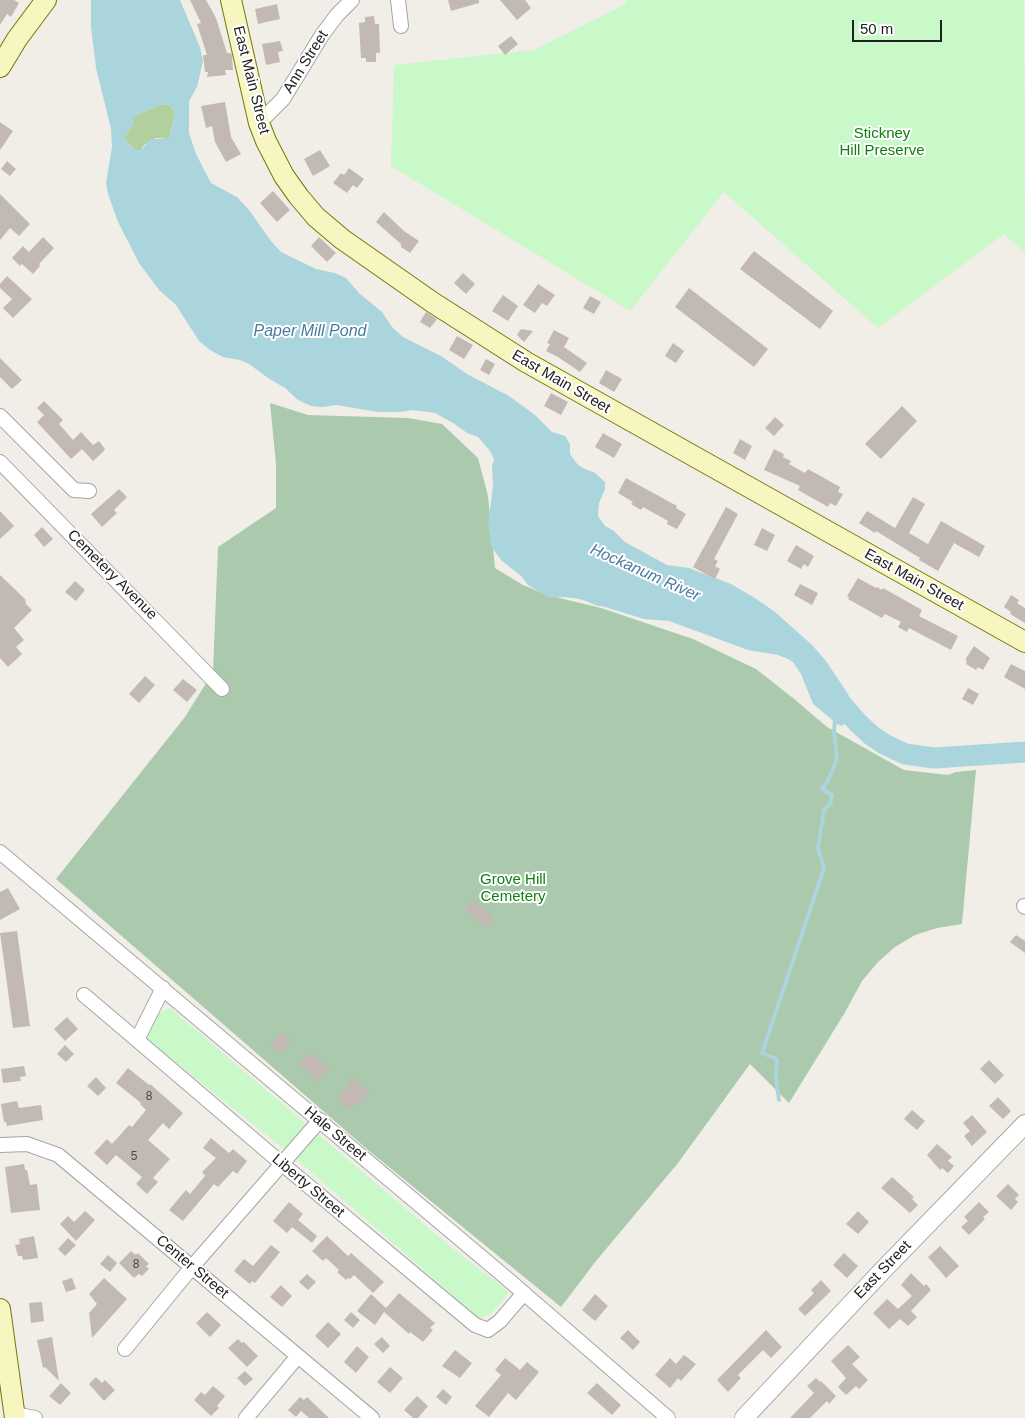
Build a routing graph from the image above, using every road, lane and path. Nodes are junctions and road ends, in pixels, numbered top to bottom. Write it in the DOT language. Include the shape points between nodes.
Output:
graph roads {
  1 [pos="46,0"];
  2 [pos="231,0"];
  3 [pos="352,0"];
  4 [pos="398,0"];
  5 [pos="401,26"];
  6 [pos="0,67"];
  7 [pos="259,123"];
  8 [pos="0,416"];
  9 [pos="0,462"];
  10 [pos="89,491"];
  11 [pos="1025,642"];
  12 [pos="222,688"];
  13 [pos="0,852"];
  14 [pos="163,988"];
  15 [pos="84,995"];
  16 [pos="137,1040"];
  17 [pos="320,1120"];
  18 [pos="1025,1124"];
  19 [pos="0,1145"];
  20 [pos="281,1164"];
  21 [pos="192,1268"];
  22 [pos="524,1292"];
  23 [pos="0,1309"];
  24 [pos="125,1349"];
  25 [pos="298,1356"];
  26 [pos="15,1416"];
  27 [pos="34,1418"];
  28 [pos="246,1418"];
  29 [pos="372,1418"];
  30 [pos="668,1418"];
  31 [pos="744,1418"];
  1 -- 6 [label="main road"];
  2 -- 7 [label="main road, East Main Street"];
  3 -- 7 [label="street, Ann Street" via="322,35 283,99"];
  4 -- 5 [label="street"];
  7 -- 11 [label="main road, East Main Street" via="284,176 316,217 432,302 558,381"];
  8 -- 10 [label="street" via="74,490"];
  9 -- 12 [label="street, Cemetery Avenue"];
  13 -- 14 [label="street, Hale Street"];
  14 -- 16 [label="street"];
  14 -- 17 [label="street, Hale Street"];
  15 -- 16 [label="street, Liberty Street"];
  16 -- 20 [label="street, Liberty Street"];
  17 -- 20 [label="street"];
  17 -- 22 [label="street, Hale Street"];
  18 -- 31 [label="street, East Street"];
  19 -- 21 [label="street, Center Street" via="27,1144 58,1155"];
  20 -- 21 [label="street"];
  20 -- 22 [label="street, Liberty Street" via="474,1325 488,1330 500,1321"];
  21 -- 24 [label="street"];
  21 -- 25 [label="street, Center Street"];
  22 -- 30 [label="street, Hale Street"];
  23 -- 26 [label="main road"];
  25 -- 28 [label="street"];
  25 -- 29 [label="street, Center Street"];
  26 -- 27 [label="street"];
}
